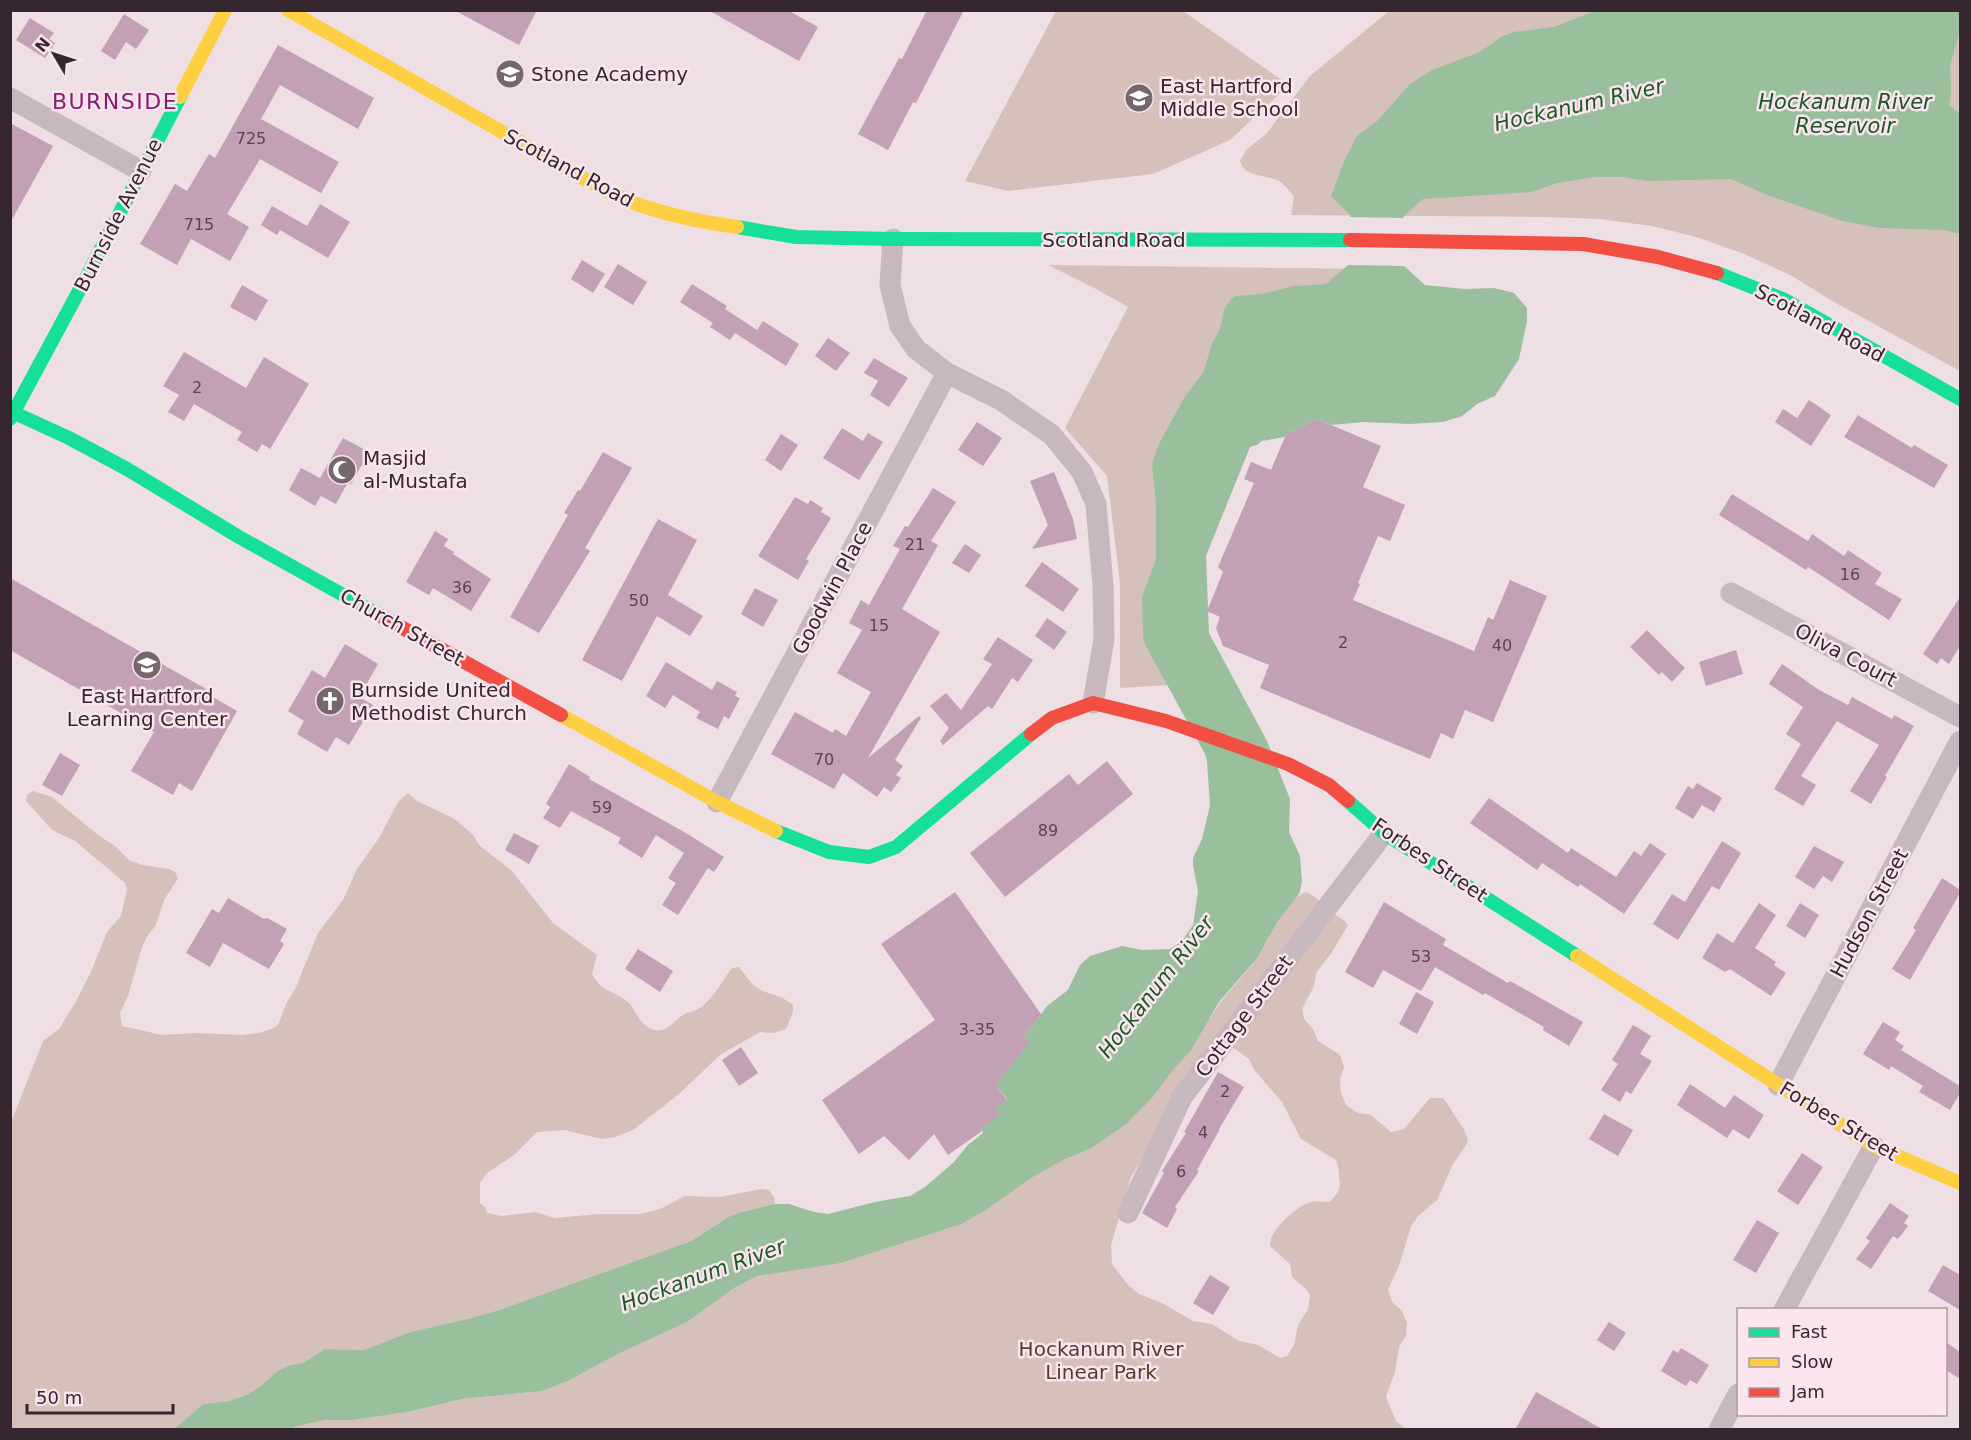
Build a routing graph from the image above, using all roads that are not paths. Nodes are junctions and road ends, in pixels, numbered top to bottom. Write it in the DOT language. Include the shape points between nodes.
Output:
graph roads {
  1 [pos="225,10"];
  2 [pos="288,10"];
  3 [pos="10,98"];
  4 [pos="141,171"];
  5 [pos="893,240"];
  6 [pos="947,374"];
  7 [pos="1960,399"];
  8 [pos="12,414"];
  9 [pos="1731,593"];
  10 [pos="1093,703"];
  11 [pos="1960,717"];
  12 [pos="1960,741"];
  13 [pos="717,802"];
  14 [pos="1384,832"];
  15 [pos="1778,1085"];
  16 [pos="1874,1146"];
  17 [pos="1960,1183"];
  18 [pos="1128,1213"];
  19 [pos="1786,1308"];
  20 [pos="1737,1396"];
  21 [pos="1719,1430"];
  1 -- 4 [label="street, Burnside Avenue"];
  2 -- 5 [label="street, Scotland Road" via="580,177 637,204 710,223 796,237"];
  3 -- 4 [label="street"];
  4 -- 8 [label="street, Burnside Avenue"];
  5 -- 6 [label="street" via="890,285 900,326 915,349"];
  5 -- 7 [label="street, Scotland Road" via="1583,244 1658,257 1720,274 1785,300"];
  6 -- 10 [label="street" via="1000,400 1052,435 1082,472 1096,504 1103,586 1104,639"];
  6 -- 13 [label="street, Goodwin Place"];
  8 -- 13 [label="street, Church Street" via="54,430 187,503 239,537"];
  9 -- 11 [label="street, Oliva Court"];
  10 -- 13 [label="street, Church Street" via="1052,718 896,847 869,857 829,852"];
  10 -- 14 [label="street, Forbes Street" via="1166,721 1288,764 1329,785"];
  12 -- 15 [label="street, Hudson Street"];
  14 -- 15 [label="street, Forbes Street"];
  14 -- 18 [label="street, Cottage Street" via="1182,1097"];
  15 -- 16 [label="street, Forbes Street"];
  16 -- 17 [label="street, Forbes Street"];
  16 -- 19 [label="street"];
  20 -- 21 [label="street"];
}
